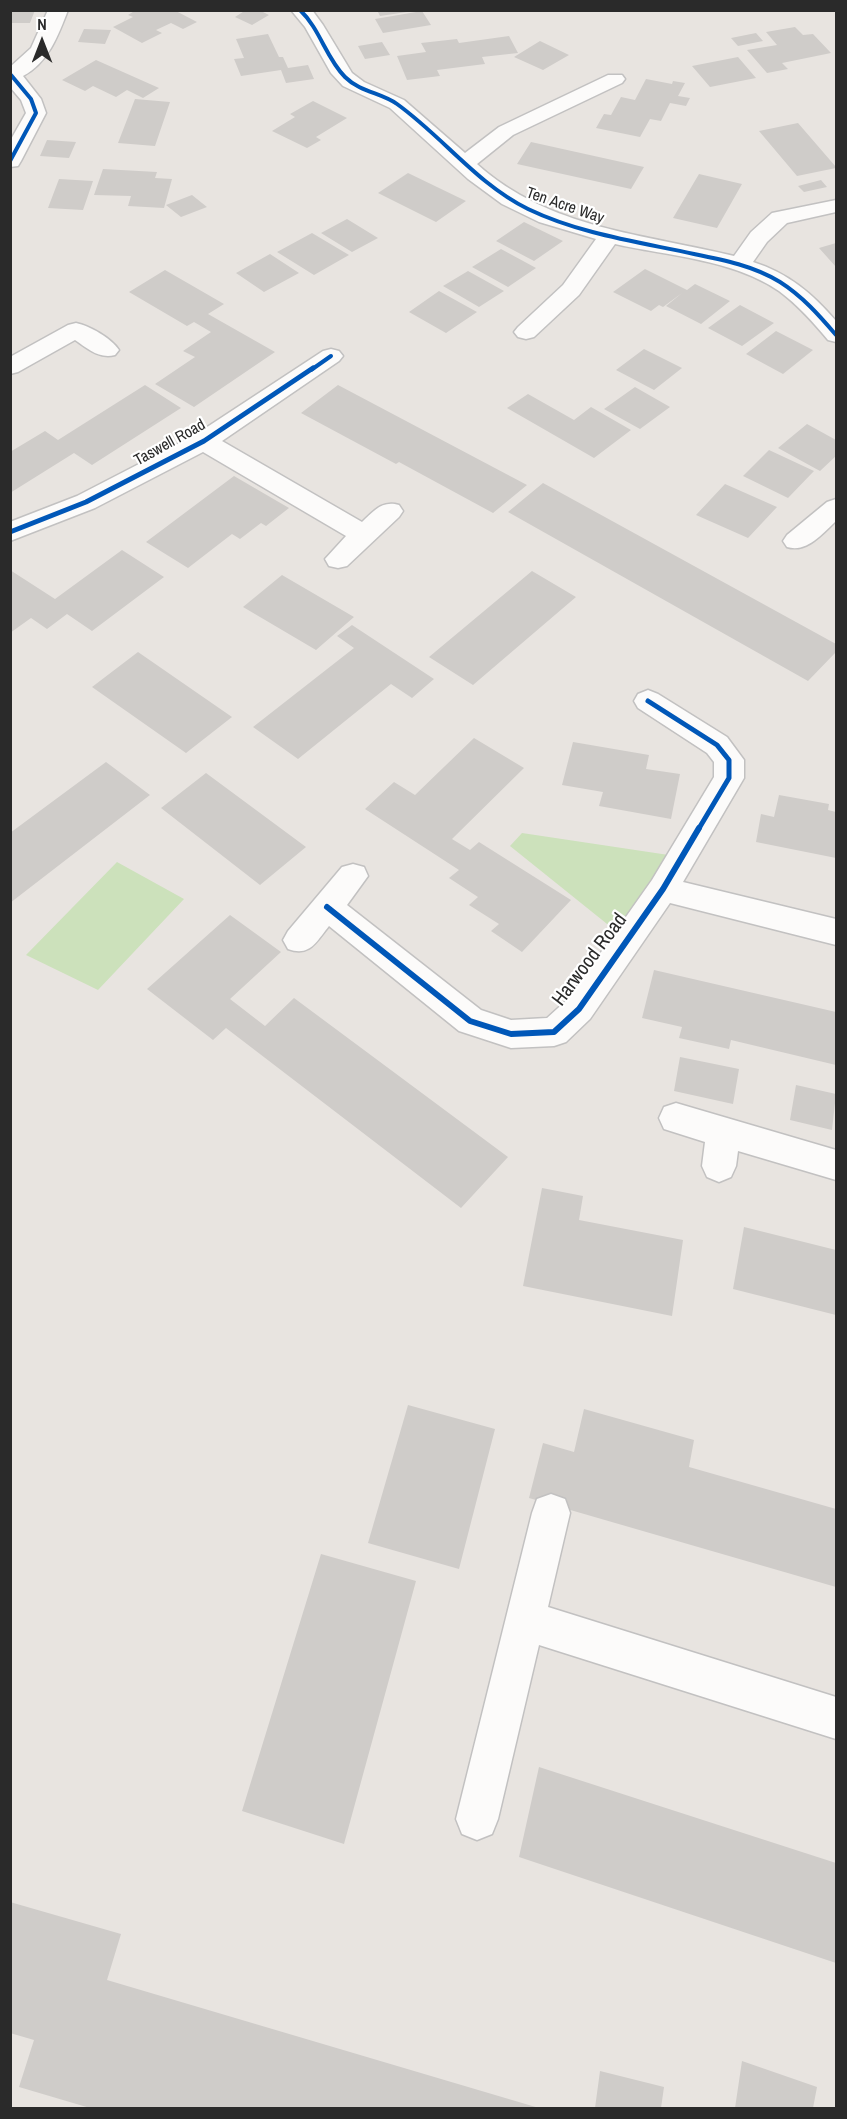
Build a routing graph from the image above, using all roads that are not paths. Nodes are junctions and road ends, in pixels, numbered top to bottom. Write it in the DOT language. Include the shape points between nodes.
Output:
graph roads {
  1 [pos="58,10"];
  2 [pos="300,10"];
  3 [pos="11,75"];
  4 [pos="615,79"];
  5 [pos="10,161"];
  6 [pos="465,163"];
  7 [pos="837,206"];
  8 [pos="610,235"];
  9 [pos="740,264"];
  10 [pos="526,332"];
  11 [pos="837,335"];
  12 [pos="107,350"];
  13 [pos="331,356"];
  14 [pos="10,367"];
  15 [pos="204,441"];
  16 [pos="837,508"];
  17 [pos="390,512"];
  18 [pos="10,532"];
  19 [pos="364,535"];
  20 [pos="796,541"];
  21 [pos="338,559"];
  22 [pos="648,701"];
  23 [pos="353,876"];
  24 [pos="663,889"];
  25 [pos="327,907"];
  26 [pos="837,932"];
  27 [pos="299,940"];
  28 [pos="676,1118"];
  29 [pos="723,1132"];
  30 [pos="837,1165"];
  31 [pos="719,1166"];
  32 [pos="551,1513"];
  33 [pos="525,1620"];
  34 [pos="837,1718"];
  35 [pos="477,1819"];
  1 -- 3 [label="street" via="38,57"];
  2 -- 6 [label="street, Ten Acre Way" via="320,33 337,68 347,79 397,103"];
  3 -- 5 [label="street" via="32,99 36,113"];
  4 -- 6 [label="street" via="507,131"];
  6 -- 8 [label="street, Ten Acre Way" via="527,209"];
  7 -- 9 [label="street" via="780,218 759,237"];
  8 -- 9 [label="street, Ten Acre Way"];
  8 -- 10 [label="street" via="570,290"];
  9 -- 11 [label="street, Ten Acre Way" via="795,292"];
  12 -- 14 [label="street" via="75,330"];
  13 -- 15 [label="street, Taswell Road"];
  15 -- 18 [label="street, Taswell Road" via="86,502"];
  15 -- 19 [label="street"];
  16 -- 20 [label="street"];
  17 -- 19 [label="street"];
  19 -- 21 [label="street"];
  22 -- 24 [label="street, Harwood Road" via="717,745 729,760 729,778"];
  23 -- 25 [label="street"];
  24 -- 25 [label="street, Harwood Road" via="579,1010 554,1032 511,1034 470,1021"];
  24 -- 26 [label="street"];
  25 -- 27 [label="street"];
  28 -- 29 [label="street"];
  29 -- 30 [label="street"];
  29 -- 31 [label="street"];
  32 -- 33 [label="street"];
  33 -- 34 [label="street"];
  33 -- 35 [label="street"];
}
